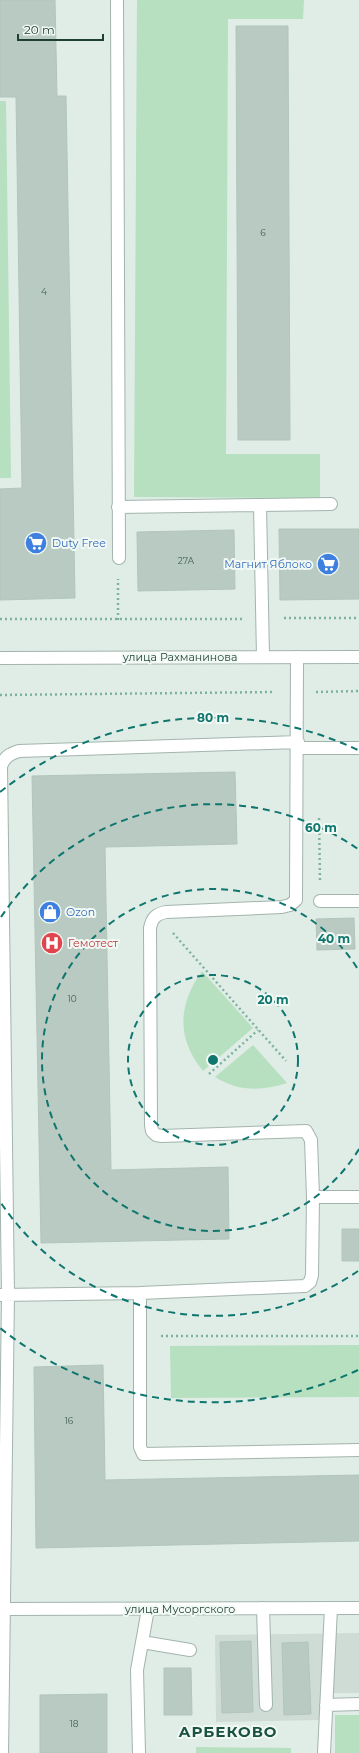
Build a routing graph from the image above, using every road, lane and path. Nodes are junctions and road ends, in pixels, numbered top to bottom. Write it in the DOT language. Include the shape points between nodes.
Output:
graph roads {
  1 [pos="117,0"];
  2 [pos="331,504"];
  3 [pos="260,505"];
  4 [pos="118,507"];
  5 [pos="119,558"];
  6 [pos="262,618"];
  7 [pos="359,618"];
  8 [pos="0,619"];
  9 [pos="118,620"];
  10 [pos="263,657"];
  11 [pos="297,657"];
  12 [pos="359,657"];
  13 [pos="0,658"];
  14 [pos="298,692"];
  15 [pos="359,692"];
  16 [pos="0,695"];
  17 [pos="298,745"];
  18 [pos="359,748"];
  19 [pos="320,901"];
  20 [pos="359,901"];
  21 [pos="157,915"];
  22 [pos="258,1030"];
  23 [pos="286,1061"];
  24 [pos="209,1074"];
  25 [pos="359,1196"];
  26 [pos="313,1198"];
  27 [pos="140,1293"];
  28 [pos="4,1295"];
  29 [pos="140,1336"];
  30 [pos="359,1336"];
  31 [pos="359,1450"];
  32 [pos="263,1608"];
  33 [pos="331,1608"];
  34 [pos="359,1608"];
  35 [pos="2,1609"];
  36 [pos="148,1609"];
  37 [pos="142,1642"];
  38 [pos="190,1650"];
  39 [pos="359,1704"];
  40 [pos="266,1705"];
  41 [pos="326,1705"];
  42 [pos="2,1753"];
  43 [pos="139,1753"];
  44 [pos="324,1753"];
  1 -- 4 [label="street"];
  2 -- 3 [label="street"];
  3 -- 4 [label="street"];
  3 -- 6 [label="street"];
  4 -- 5 [label="street"];
  5 -- 9 [label="path"];
  6 -- 7 [label="path"];
  6 -- 9 [label="path"];
  6 -- 10 [label="street"];
  8 -- 9 [label="path"];
  10 -- 11 [label="street, улица Рахманинова"];
  10 -- 13 [label="street, улица Рахманинова"];
  11 -- 12 [label="street, улица Рахманинова"];
  11 -- 14 [label="street"];
  14 -- 15 [label="path"];
  14 -- 16 [label="path"];
  14 -- 17 [label="street"];
  17 -- 18 [label="street"];
  17 -- 21 [label="street" via="296,900 282,907 166,912"];
  17 -- 28 [label="street" via="19,751 4,758 1,766"];
  19 -- 20 [label="street"];
  21 -- 22 [label="path"];
  21 -- 26 [label="street" via="152,919 150,928 152,1131 162,1136 306,1131 311,1140"];
  22 -- 23 [label="path"];
  22 -- 24 [label="path"];
  25 -- 26 [label="street"];
  26 -- 27 [label="street" via="312,1275 310,1282 305,1286"];
  27 -- 28 [label="street"];
  27 -- 29 [label="street"];
  28 -- 35 [label="street"];
  29 -- 30 [label="path"];
  29 -- 31 [label="street" via="140,1447 144,1454"];
  32 -- 33 [label="street, улица Мусоргского"];
  32 -- 36 [label="street, улица Мусоргского"];
  32 -- 40 [label="street"];
  33 -- 34 [label="street, улица Мусоргского"];
  33 -- 41 [label="street"];
  35 -- 36 [label="street, улица Мусоргского"];
  35 -- 42 [label="street"];
  36 -- 37 [label="street"];
  37 -- 38 [label="street"];
  37 -- 43 [label="street" via="137,1670"];
  39 -- 41 [label="street"];
  41 -- 44 [label="street"];
}
